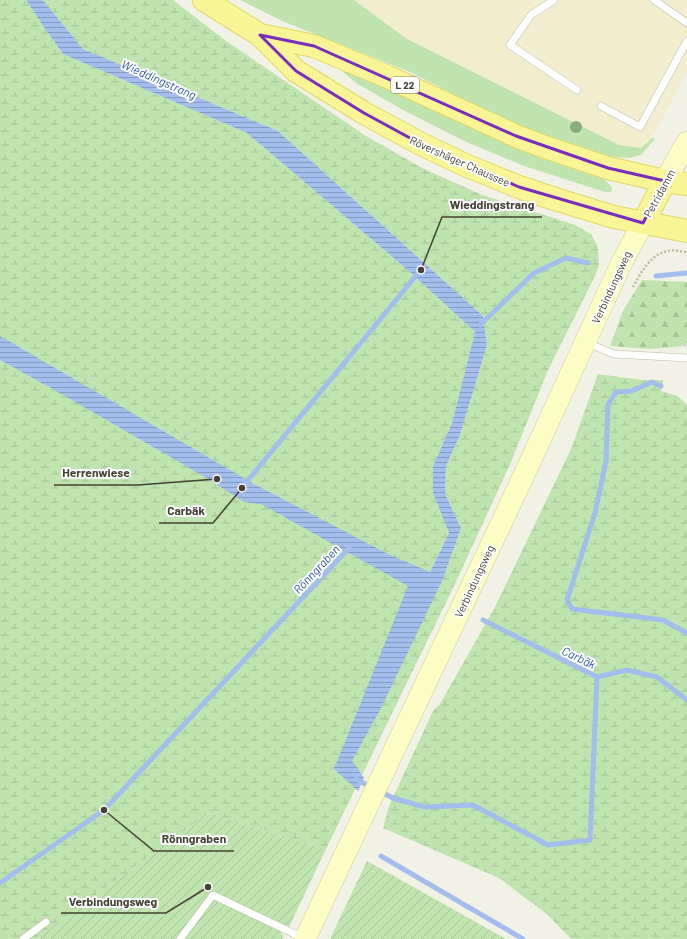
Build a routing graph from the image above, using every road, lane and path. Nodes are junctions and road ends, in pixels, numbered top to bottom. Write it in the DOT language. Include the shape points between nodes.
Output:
graph roads {
  1 [pos="204,0"];
  2 [pos="554,0"];
  3 [pos="654,0"];
  4 [pos="687,23"];
  5 [pos="260,35"];
  6 [pos="687,41"];
  7 [pos="577,90"];
  8 [pos="601,106"];
  9 [pos="687,142"];
  10 [pos="665,181"];
  11 [pos="687,184"];
  12 [pos="643,223"];
  13 [pos="687,231"];
  14 [pos="585,342"];
  15 [pos="687,358"];
  16 [pos="46,922"];
  17 [pos="23,939"];
  18 [pos="180,939"];
  19 [pos="306,939"];
  1 -- 5 [label="main road, Rövershäger Chaussee / L 22"];
  2 -- 7 [label="lane" via="531,15 510,45"];
  3 -- 4 [label="lane"];
  5 -- 10 [label="main road, Rövershäger Chaussee / L 22" via="314,46 538,144 608,168"];
  5 -- 12 [label="main road, Rövershäger Chaussee / L 22" via="296,71 364,114 421,144 519,187 588,210"];
  6 -- 8 [label="lane" via="640,127"];
  9 -- 10 [label="main road, Petridamm"];
  10 -- 11 [label="main road, Rövershäger Chaussee / L 22"];
  10 -- 12 [label="main road, Petridamm"];
  12 -- 13 [label="main road, Rövershäger Chaussee / L 22"];
  12 -- 14 [label="main road, Verbindungsweg"];
  14 -- 15 [label="lane" via="614,354"];
  14 -- 19 [label="main road, Verbindungsweg"];
  16 -- 17 [label="lane"];
  18 -- 19 [label="lane" via="213,895"];
}
